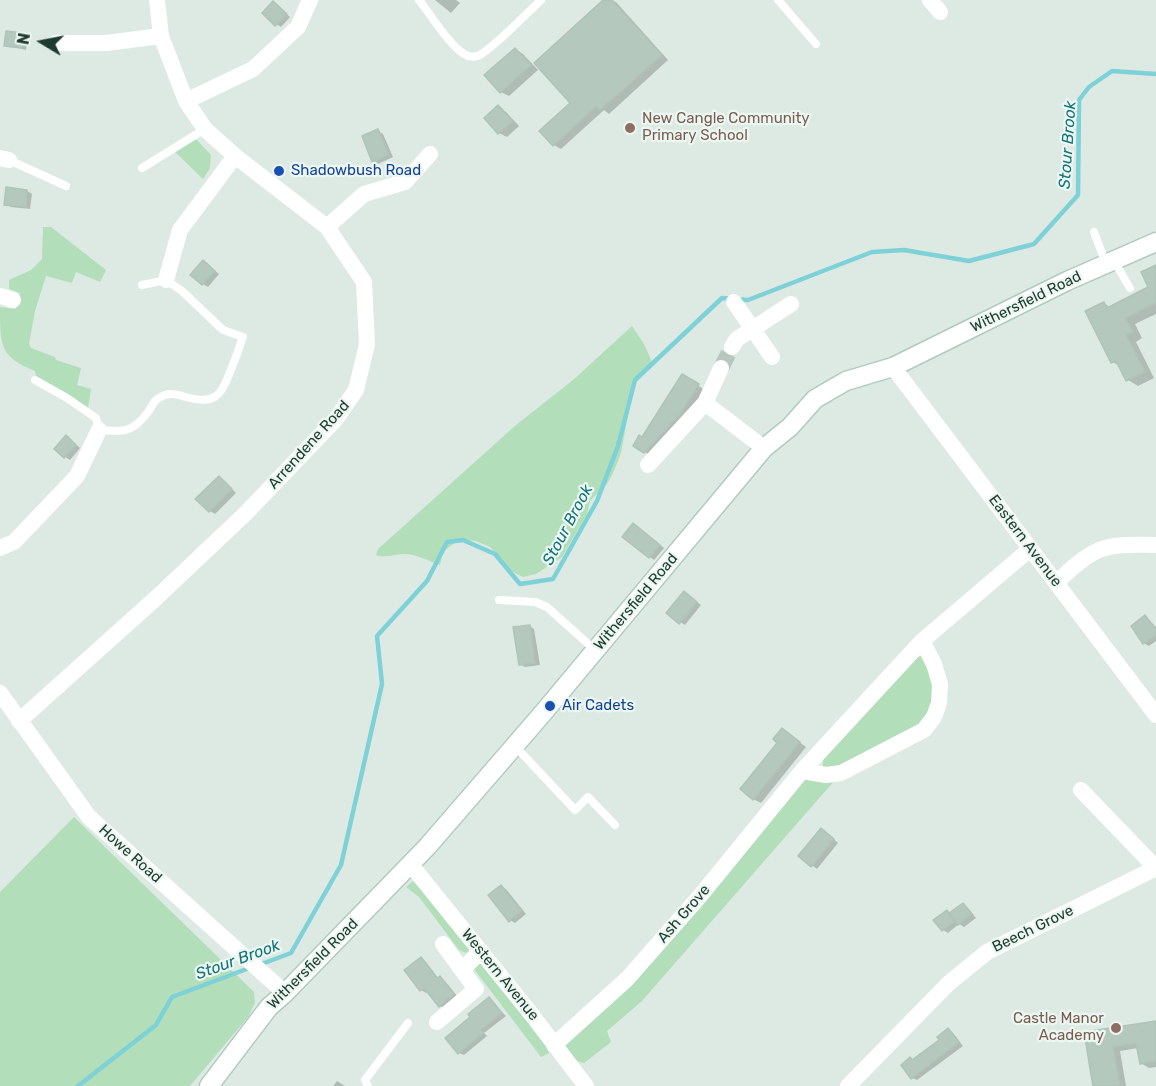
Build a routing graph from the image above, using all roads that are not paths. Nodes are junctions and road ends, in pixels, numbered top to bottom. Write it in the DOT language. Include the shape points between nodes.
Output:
graph roads {
  1 [pos="157,0"];
  2 [pos="310,0"];
  3 [pos="419,0"];
  4 [pos="541,0"];
  5 [pos="778,0"];
  6 [pos="161,36"];
  7 [pos="56,43"];
  8 [pos="816,44"];
  9 [pos="186,101"];
  10 [pos="205,129"];
  11 [pos="429,154"];
  12 [pos="235,156"];
  13 [pos="5,159"];
  14 [pos="142,168"];
  15 [pos="66,186"];
  16 [pos="327,227"];
  17 [pos="1094,232"];
  18 [pos="1156,242"];
  19 [pos="1110,262"];
  20 [pos="166,280"];
  21 [pos="142,285"];
  22 [pos="1130,288"];
  23 [pos="734,302"];
  24 [pos="791,304"];
  25 [pos="753,328"];
  26 [pos="732,347"];
  27 [pos="772,357"];
  28 [pos="894,366"];
  29 [pos="721,368"];
  30 [pos="35,380"];
  31 [pos="705,403"];
  32 [pos="99,430"];
  33 [pos="764,448"];
  34 [pos="648,465"];
  35 [pos="1156,545"];
  36 [pos="0,548"];
  37 [pos="1030,549"];
  38 [pos="1056,582"];
  39 [pos="499,600"];
  40 [pos="922,641"];
  41 [pos="596,650"];
  42 [pos="0,693"];
  43 [pos="1156,715"];
  44 [pos="19,721"];
  45 [pos="514,746"];
  46 [pos="802,771"];
  47 [pos="1081,790"];
  48 [pos="615,825"];
  49 [pos="411,865"];
  50 [pos="1156,868"];
  51 [pos="443,944"];
  52 [pos="481,951"];
  53 [pos="462,970"];
  54 [pos="285,993"];
  55 [pos="437,1022"];
  56 [pos="408,1023"];
  57 [pos="554,1045"];
  58 [pos="581,1084"];
  59 [pos="209,1086"];
  60 [pos="368,1086"];
  61 [pos="848,1086"];
  1 -- 6 [label="street, Arrendene Road"];
  2 -- 9 [label="street" via="298,27 254,69"];
  3 -- 4 [label="lane" via="455,45 473,57 492,45"];
  5 -- 8 [label="lane"];
  6 -- 7 [label="street" via="106,43"];
  6 -- 9 [label="street, Arrendene Road"];
  9 -- 10 [label="street, Arrendene Road"];
  10 -- 12 [label="street, Arrendene Road"];
  10 -- 14 [label="lane"];
  11 -- 16 [label="street" via="405,182 364,194"];
  12 -- 16 [label="street, Arrendene Road"];
  12 -- 20 [label="street" via="180,230"];
  13 -- 15 [label="lane"];
  16 -- 44 [label="street, Arrendene Road" via="364,282 367,344 356,390 336,419 245,514"];
  17 -- 19 [label="lane"];
  18 -- 19 [label="street, Withersfield Road"];
  19 -- 22 [label="lane"];
  19 -- 28 [label="street, Withersfield Road"];
  20 -- 21 [label="lane"];
  20 -- 32 [label="lane" via="223,330 243,337 225,387 211,400 166,394 156,399 134,428 121,432"];
  23 -- 25 [label="street"];
  24 -- 25 [label="street"];
  25 -- 26 [label="street"];
  25 -- 27 [label="street"];
  28 -- 33 [label="street, Withersfield Road" via="846,381 815,399"];
  28 -- 37 [label="street, Eastern Avenue"];
  29 -- 31 [label="street"];
  30 -- 32 [label="lane" via="96,418"];
  31 -- 33 [label="street"];
  31 -- 34 [label="street"];
  32 -- 36 [label="street" via="77,476 14,542"];
  33 -- 41 [label="street, Withersfield Road"];
  35 -- 38 [label="street" via="1132,544 1098,550"];
  37 -- 38 [label="street, Eastern Avenue"];
  37 -- 40 [label="street, Ash Grove"];
  38 -- 43 [label="street, Eastern Avenue"];
  39 -- 41 [label="lane" via="535,602 547,607"];
  40 -- 46 [label="street, Ash Grove"];
  40 -- 46 [label="street" via="939,684 939,703 924,730 841,773"];
  41 -- 45 [label="street, Withersfield Road"];
  42 -- 44 [label="street, Howe Road"];
  44 -- 54 [label="street, Howe Road" via="89,817"];
  45 -- 48 [label="lane" via="575,810 588,797"];
  45 -- 49 [label="street, Withersfield Road"];
  46 -- 57 [label="street, Ash Grove" via="627,979"];
  47 -- 50 [label="street, Beech Grove"];
  49 -- 52 [label="street, Western Avenue"];
  49 -- 54 [label="street, Withersfield Road"];
  50 -- 61 [label="street, Beech Grove" via="987,952 950,983"];
  51 -- 53 [label="street"];
  52 -- 53 [label="street"];
  52 -- 57 [label="street, Western Avenue"];
  53 -- 55 [label="street" via="476,989"];
  54 -- 59 [label="street, Withersfield Road" via="269,1007"];
  56 -- 60 [label="lane" via="365,1080"];
  57 -- 58 [label="street, Western Avenue"];
}
